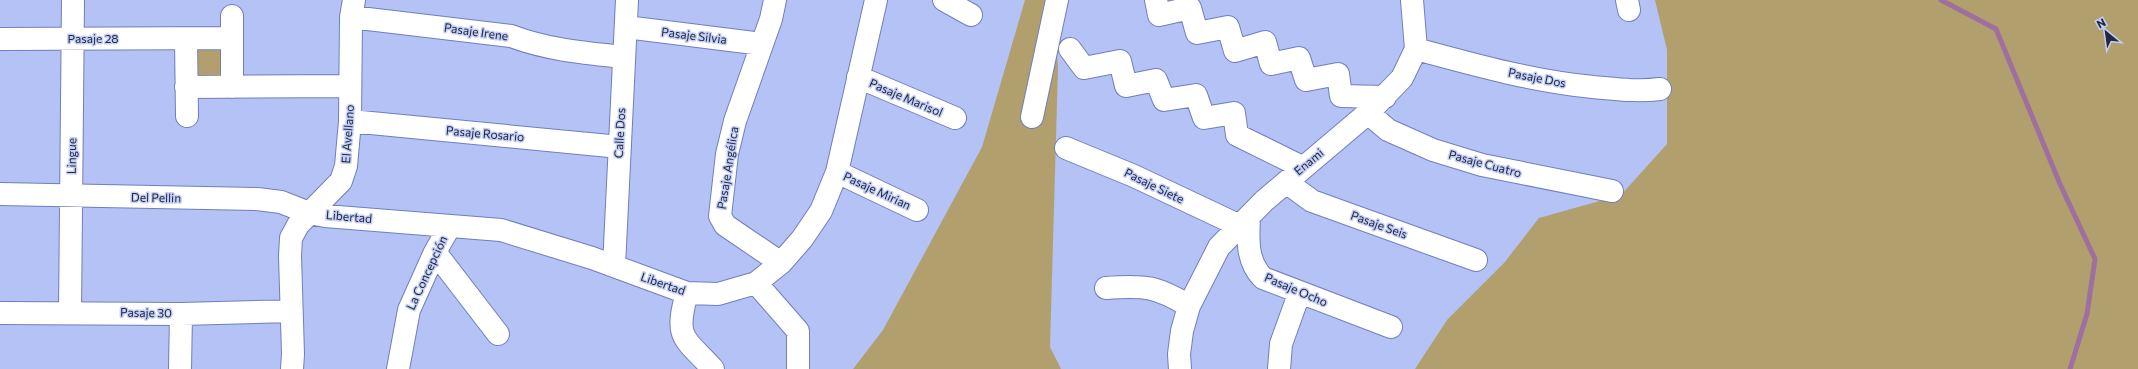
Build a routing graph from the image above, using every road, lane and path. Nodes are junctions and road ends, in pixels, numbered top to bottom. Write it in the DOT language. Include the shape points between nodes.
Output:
graph roads {
  1 [pos="73,0"];
  2 [pos="627,0"];
  3 [pos="775,0"];
  4 [pos="876,0"];
  5 [pos="944,0"];
  6 [pos="1057,0"];
  7 [pos="1156,0"];
  8 [pos="1412,0"];
  9 [pos="353,8"];
  10 [pos="971,15"];
  11 [pos="232,16"];
  12 [pos="626,27"];
  13 [pos="232,38"];
  14 [pos="0,39"];
  15 [pos="74,39"];
  16 [pos="186,39"];
  17 [pos="762,44"];
  18 [pos="1070,48"];
  19 [pos="1416,49"];
  20 [pos="624,57"];
  21 [pos="858,77"];
  22 [pos="350,86"];
  23 [pos="186,87"];
  24 [pos="232,87"];
  25 [pos="1660,89"];
  26 [pos="1385,97"];
  27 [pos="1368,113"];
  28 [pos="187,116"];
  29 [pos="1032,117"];
  30 [pos="954,118"];
  31 [pos="350,121"];
  32 [pos="620,146"];
  33 [pos="1066,148"];
  34 [pos="837,172"];
  35 [pos="1294,174"];
  36 [pos="1612,191"];
  37 [pos="0,194"];
  38 [pos="72,196"];
  39 [pos="916,210"];
  40 [pos="309,213"];
  41 [pos="1245,221"];
  42 [pos="450,226"];
  43 [pos="435,252"];
  44 [pos="1476,260"];
  45 [pos="781,263"];
  46 [pos="614,266"];
  47 [pos="756,282"];
  48 [pos="1106,288"];
  49 [pos="687,294"];
  50 [pos="1299,294"];
  51 [pos="1189,306"];
  52 [pos="291,311"];
  53 [pos="0,312"];
  54 [pos="70,312"];
  55 [pos="181,314"];
  56 [pos="1391,327"];
  57 [pos="498,334"];
  58 [pos="180,369"];
  59 [pos="292,369"];
  60 [pos="398,369"];
  61 [pos="713,369"];
  62 [pos="798,369"];
  63 [pos="1180,369"];
  64 [pos="1279,369"];
  1 -- 15 [label="street, Lingue"];
  2 -- 12 [label="street, Calle Dos"];
  3 -- 17 [label="street, Pasaje Angélica"];
  4 -- 21 [label="street, Libertad"];
  5 -- 10 [label="street"];
  6 -- 29 [label="street"];
  7 -- 26 [label="street" via="1159,15 1190,8 1197,33 1228,26 1235,51 1265,42 1271,64 1299,58 1306,80 1338,74 1341,96"];
  8 -- 19 [label="street"];
  9 -- 20 [label="street, Pasaje Irene" via="511,36 557,50"];
  9 -- 22 [label="street, El Avellano"];
  11 -- 13 [label="street"];
  12 -- 17 [label="street, Pasaje Silvia"];
  12 -- 20 [label="street, Calle Dos"];
  13 -- 16 [label="street, Pasaje 28"];
  13 -- 24 [label="street"];
  14 -- 15 [label="street, Pasaje 28"];
  15 -- 16 [label="street, Pasaje 28"];
  15 -- 38 [label="street, Lingue"];
  16 -- 23 [label="street"];
  17 -- 45 [label="street, Pasaje Angélica" via="735,121 727,154 720,216 725,225"];
  18 -- 35 [label="street, Pasaje Seis" via="1084,68 1120,61 1126,86 1156,80 1164,100 1196,94 1204,118 1234,113 1237,135"];
  19 -- 25 [label="street, Pasaje Dos" via="1552,83 1639,92"];
  19 -- 26 [label="street, Enami" via="1402,78"];
  20 -- 32 [label="street, Calle Dos"];
  21 -- 30 [label="street, Pasaje Marisol"];
  21 -- 34 [label="street, Libertad"];
  22 -- 24 [label="street"];
  22 -- 31 [label="street, El Avellano"];
  23 -- 24 [label="street"];
  23 -- 28 [label="street"];
  26 -- 27 [label="street, Enami"];
  27 -- 35 [label="street, Enami"];
  27 -- 36 [label="street, Pasaje Cuatro" via="1388,130 1433,150 1490,167"];
  31 -- 32 [label="street, Pasaje Rosario"];
  31 -- 40 [label="street, El Avellano" via="346,166 341,181"];
  32 -- 46 [label="street, Calle Dos"];
  33 -- 41 [label="street, Pasaje Siete"];
  34 -- 39 [label="street, Pasaje Mirian"];
  34 -- 45 [label="street, Libertad" via="821,211 802,239"];
  35 -- 41 [label="street, Enami"];
  35 -- 44 [label="street, Pasaje Seis" via="1312,201"];
  37 -- 38 [label="street, Del Pellin"];
  38 -- 40 [label="street, Del Pellin" via="257,199 282,202"];
  38 -- 54 [label="street, Lingue"];
  40 -- 42 [label="street, Libertad"];
  40 -- 52 [label="street, El Avellano" via="291,238"];
  41 -- 50 [label="street, Pasaje Ocho" via="1249,252 1255,270 1263,278"];
  41 -- 51 [label="street, Enami" via="1219,247"];
  42 -- 43 [label="street, La Concepción"];
  42 -- 46 [label="street, Libertad" via="506,231"];
  43 -- 57 [label="street"];
  43 -- 60 [label="street, La Concepción" via="409,310"];
  45 -- 47 [label="street, Libertad"];
  46 -- 49 [label="street, Libertad"];
  47 -- 49 [label="street, Libertad" via="718,294"];
  47 -- 62 [label="street" via="798,331"];
  48 -- 51 [label="street" via="1139,285 1168,293"];
  49 -- 61 [label="street" via="681,315 680,327 683,336"];
  50 -- 56 [label="street, Pasaje Ocho"];
  50 -- 64 [label="street" via="1281,344"];
  51 -- 63 [label="street, Enami" via="1182,331"];
  52 -- 55 [label="street, Pasaje 30"];
  52 -- 59 [label="street, El Avellano"];
  53 -- 54 [label="street, Pasaje 30"];
  54 -- 55 [label="street, Pasaje 30"];
  55 -- 58 [label="street"];
}
